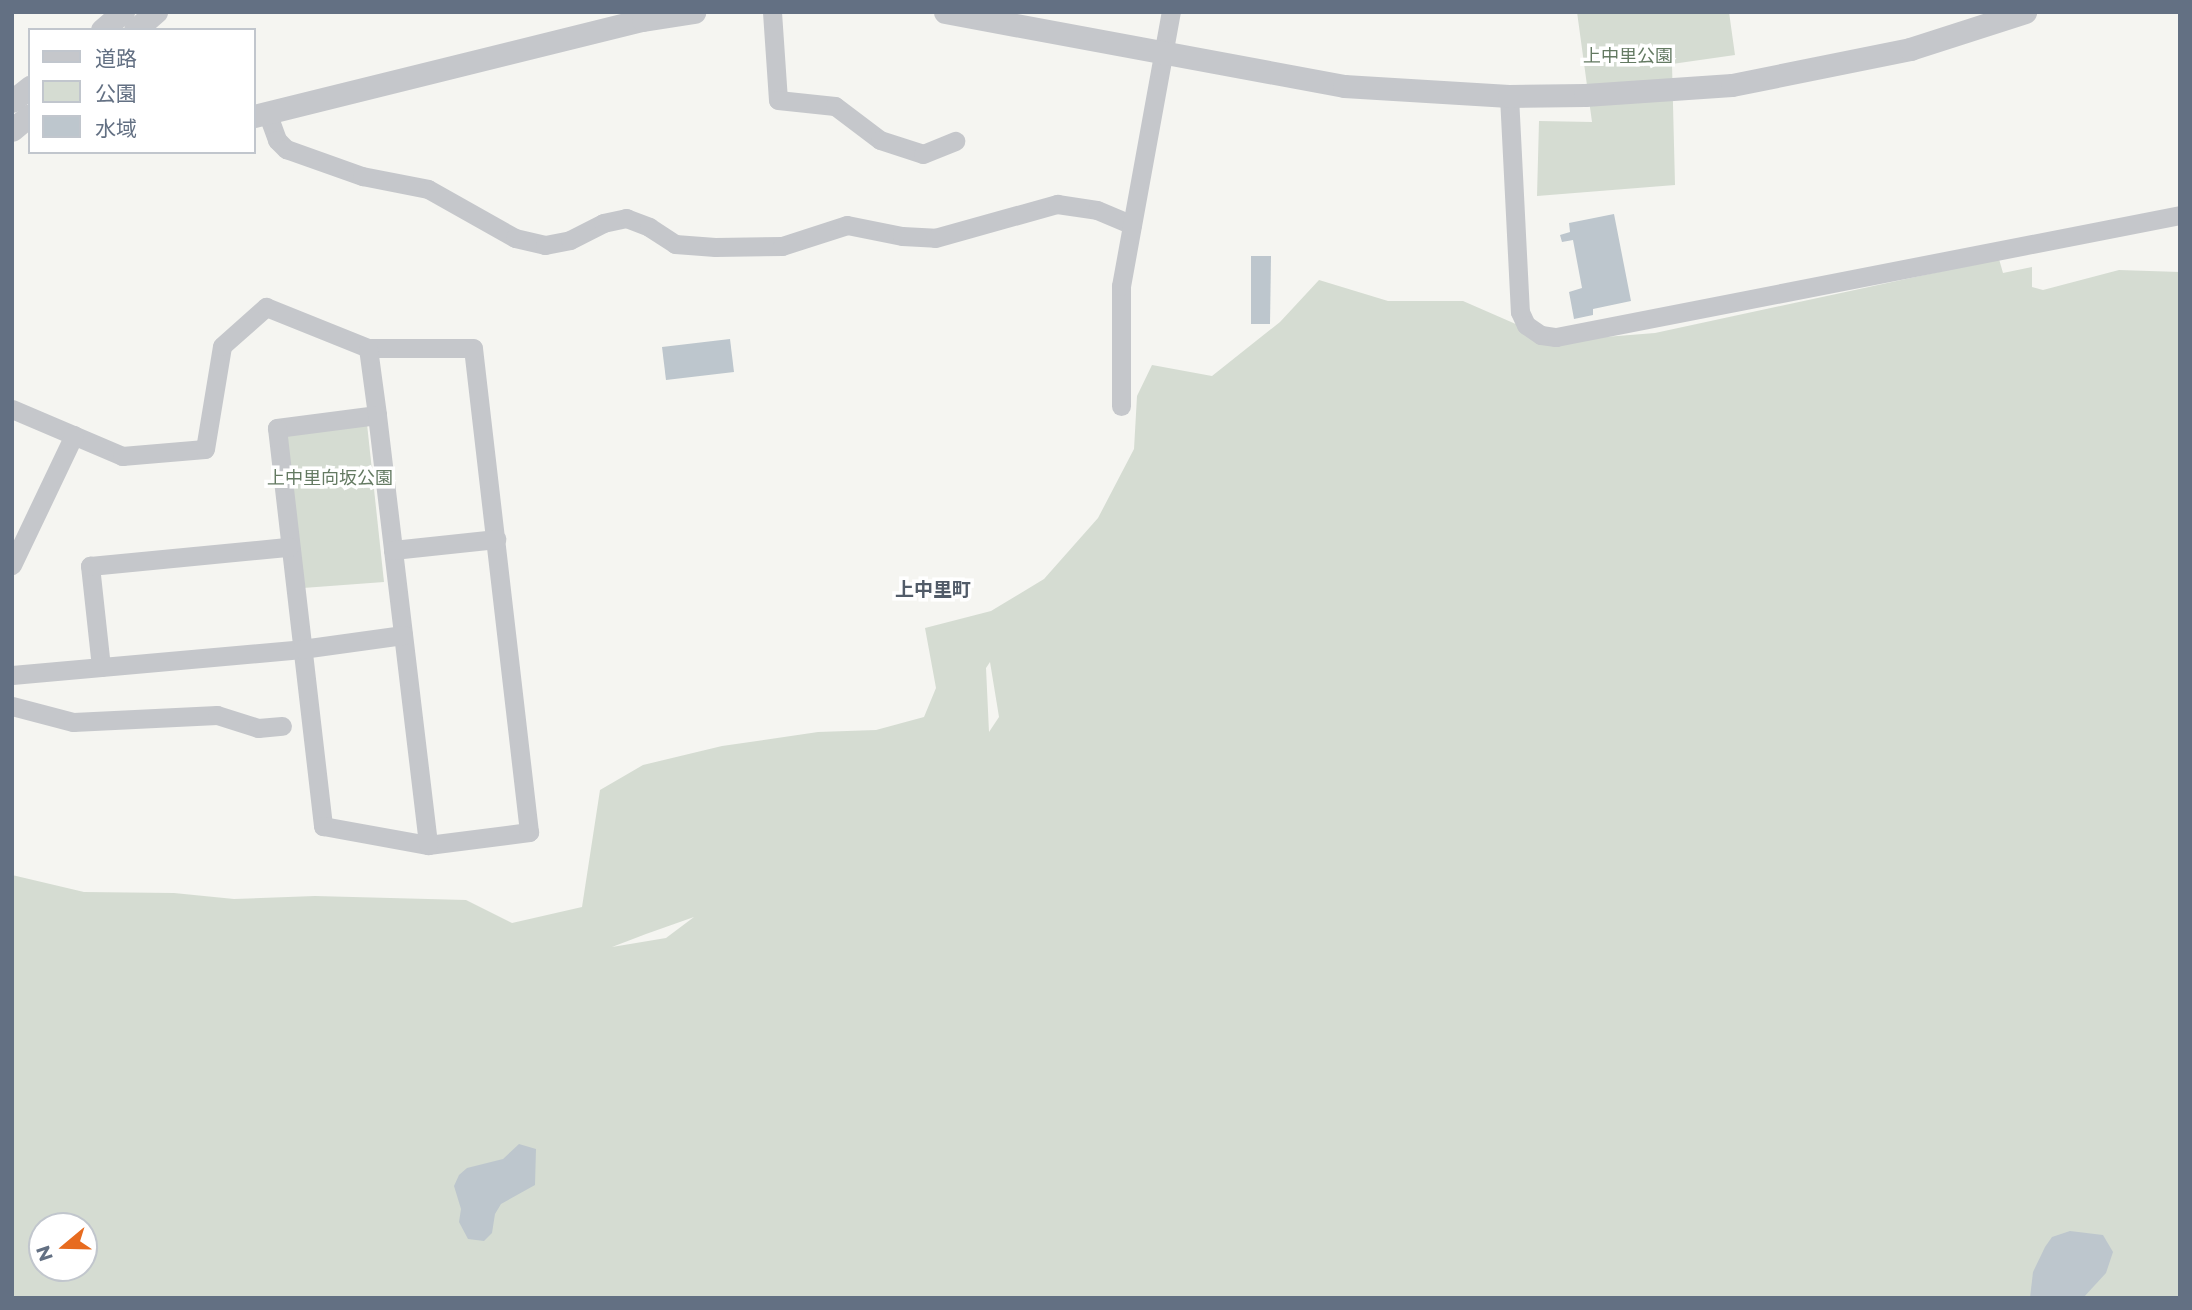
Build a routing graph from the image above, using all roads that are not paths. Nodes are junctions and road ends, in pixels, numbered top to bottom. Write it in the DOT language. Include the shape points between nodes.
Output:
graph roads {
  1 [pos="156,12"];
  2 [pos="694,12"];
  3 [pos="772,12"];
  4 [pos="946,12"];
  5 [pos="1171,12"];
  6 [pos="2025,12"];
  7 [pos="137,28"];
  8 [pos="1163,53"];
  9 [pos="28,91"];
  10 [pos="1509,96"];
  11 [pos="18,113"];
  12 [pos="261,115"];
  13 [pos="956,141"];
  14 [pos="2180,215"];
  15 [pos="1132,225"];
  16 [pos="369,348"];
  17 [pos="1121,406"];
  18 [pos="12,409"];
  19 [pos="377,415"];
  20 [pos="74,435"];
  21 [pos="496,539"];
  22 [pos="289,547"];
  23 [pos="393,550"];
  24 [pos="12,565"];
  25 [pos="403,635"];
  26 [pos="302,649"];
  27 [pos="101,667"];
  28 [pos="12,675"];
  29 [pos="12,706"];
  30 [pos="297,724"];
  31 [pos="428,845"];
  1 -- 7 [label="street"];
  2 -- 12 [label="street"];
  3 -- 13 [label="street" via="778,100 835,106 880,140 923,155"];
  4 -- 8 [label="street"];
  5 -- 8 [label="street"];
  6 -- 10 [label="street" via="1910,49 1732,85"];
  8 -- 10 [label="street" via="1344,86"];
  8 -- 15 [label="street"];
  9 -- 11 [label="street"];
  10 -- 14 [label="street" via="1520,312 1526,325 1541,335 1556,337"];
  12 -- 15 [label="street" via="286,149 362,176 428,189 515,238 545,245 626,218 676,244 715,247 782,246 847,225 935,238 1057,204 1097,210"];
  15 -- 17 [label="street" via="1122,285"];
  16 -- 19 [label="street"];
  16 -- 20 [label="street" via="266,307 222,346 205,449 122,456"];
  16 -- 21 [label="street" via="473,348"];
  18 -- 20 [label="street"];
  19 -- 22 [label="street" via="277,428"];
  19 -- 23 [label="street"];
  20 -- 24 [label="street"];
  21 -- 23 [label="street"];
  21 -- 31 [label="street" via="529,832"];
  22 -- 26 [label="street"];
  22 -- 27 [label="street" via="90,566"];
  23 -- 25 [label="street"];
  25 -- 26 [label="street"];
  25 -- 31 [label="street"];
  26 -- 27 [label="street"];
  26 -- 30 [label="street"];
  27 -- 28 [label="street"];
  29 -- 30 [label="street" via="73,722 217,715 258,728"];
  30 -- 31 [label="street" via="323,826"];
}
